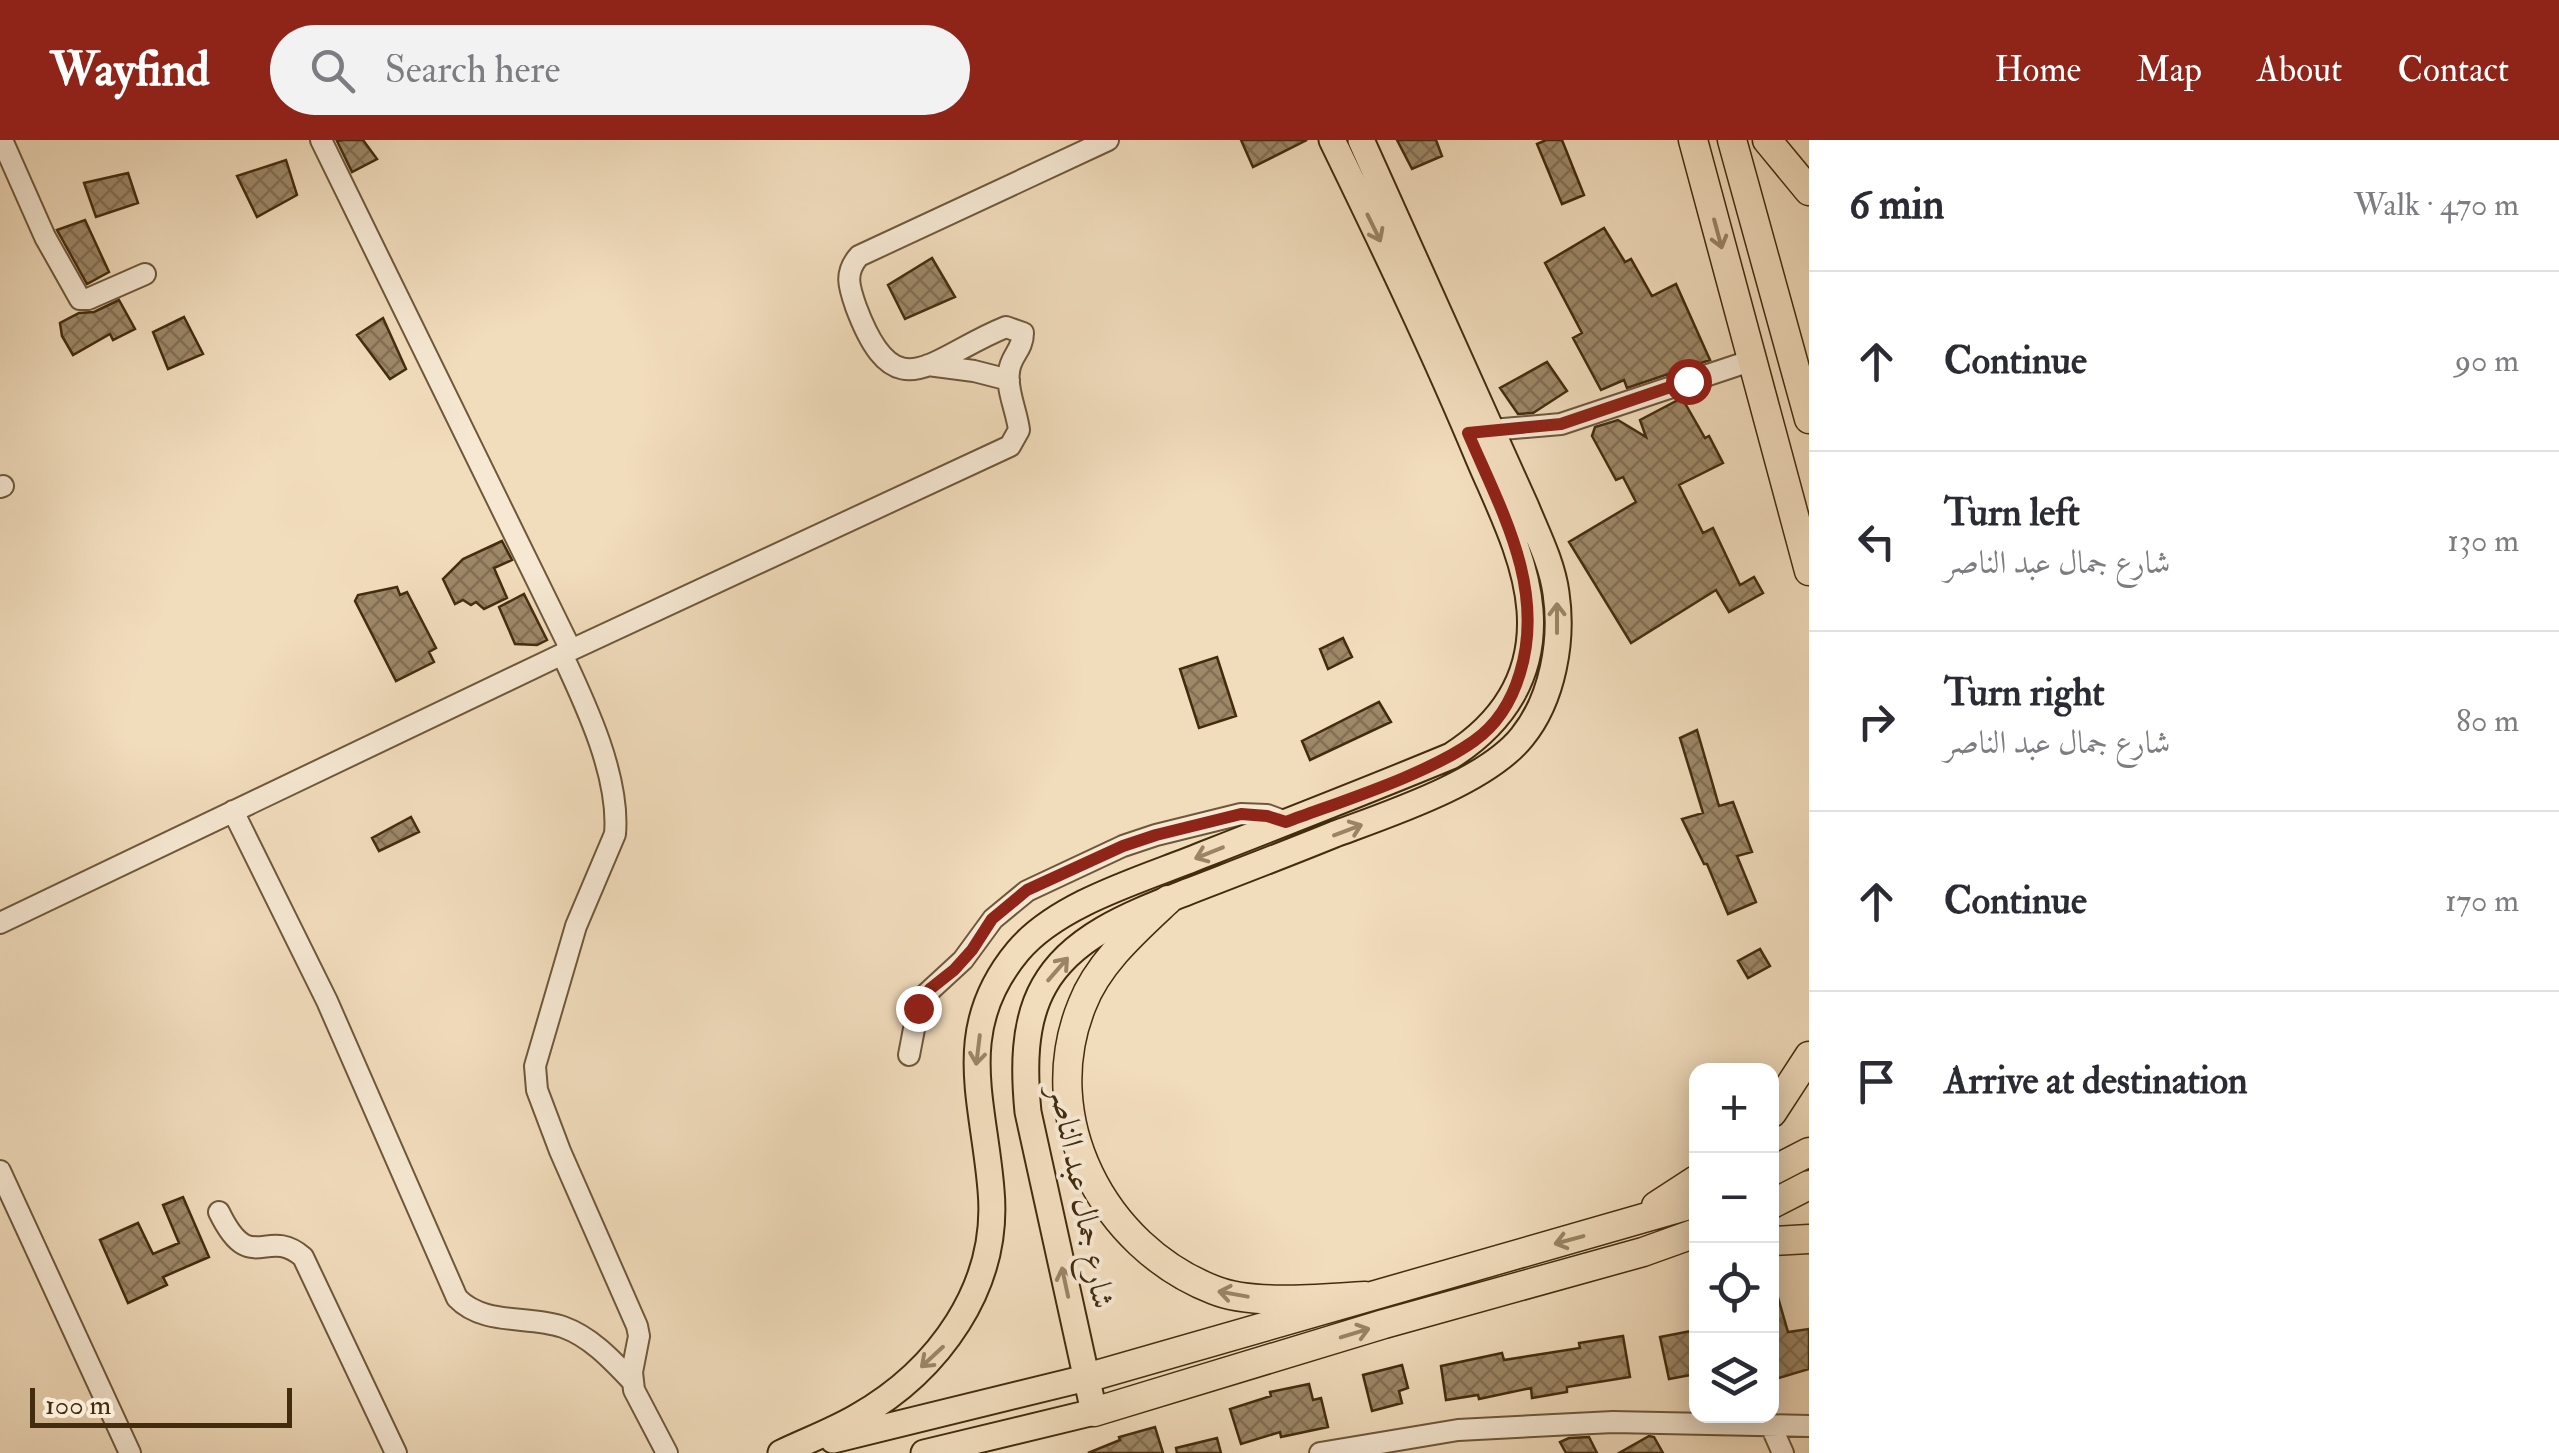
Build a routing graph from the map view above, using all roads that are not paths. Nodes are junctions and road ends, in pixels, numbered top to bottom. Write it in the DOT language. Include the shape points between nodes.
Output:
graph roads {
  1 [pos="2,140"];
  2 [pos="321,140"];
  3 [pos="1108,140"];
  4 [pos="1332,140"];
  5 [pos="1361,140"];
  6 [pos="1693,140"];
  7 [pos="1732,140"];
  8 [pos="1768,140"];
  9 [pos="1809,191"];
  10 [pos="146,274"];
  11 [pos="1753,360"];
  12 [pos="928,365"];
  13 [pos="1009,380"];
  14 [pos="1809,418"];
  15 [pos="1480,432"];
  16 [pos="1809,571"];
  17 [pos="566,652"];
  18 [pos="233,812"];
  19 [pos="1286,822"];
  20 [pos="1168,900"];
  21 [pos="0,923"];
  22 [pos="910,1055"];
  23 [pos="1809,1056"];
  24 [pos="1779,1102"];
  25 [pos="1809,1152"];
  26 [pos="1779,1167"];
  27 [pos="0,1170"];
  28 [pos="1689,1185"];
  29 [pos="1809,1185"];
  30 [pos="1779,1200"];
  31 [pos="1689,1205"];
  32 [pos="219,1212"];
  33 [pos="1631,1223"];
  34 [pos="1689,1235"];
  35 [pos="1809,1239"];
  36 [pos="1779,1241"];
  37 [pos="1689,1248"];
  38 [pos="1642,1252"];
  39 [pos="1365,1296"];
  40 [pos="1086,1378"];
  41 [pos="632,1381"];
  42 [pos="1094,1412"];
  43 [pos="1770,1426"];
  44 [pos="1809,1426"];
  45 [pos="130,1453"];
  46 [pos="396,1453"];
  47 [pos="667,1453"];
  48 [pos="782,1453"];
  49 [pos="924,1453"];
  50 [pos="1320,1453"];
  51 [pos="1783,1453"];
  1 -- 10 [label="street" via="80,299"];
  2 -- 17 [label="street"];
  3 -- 12 [label="street" via="854,262 848,285 874,349 898,370"];
  4 -- 15 [label="main road, شارع جمال عبد الناصر, one-way"];
  5 -- 15 [label="main road, شارع جمال عبد الناصر"];
  6 -- 11 [label="highway, one-way"];
  7 -- 14 [label="highway"];
  8 -- 9 [label="highway"];
  11 -- 15 [label="street" via="1561,424"];
  11 -- 16 [label="highway"];
  12 -- 13 [label="street"];
  12 -- 13 [label="street" via="1012,327 1024,339"];
  13 -- 17 [label="street" via="1019,430 1010,446"];
  15 -- 19 [label="main road, شارع جمال عبد الناصر" via="1528,597 1526,653 1516,688 1503,714 1451,756"];
  20 -- 15 [label="main road, شارع جمال عبد الناصر, one-way" via="1408,806 1500,758 1521,738 1540,708 1552,669 1556,589 1526,507"];
  17 -- 18 [label="street"];
  17 -- 41 [label="street" via="606,766 616,821 552,1000 535,1066 537,1090 637,1326"];
  18 -- 21 [label="street"];
  18 -- 41 [label="street" via="327,1000 458,1298 477,1314 568,1329"];
  19 -- 22 [label="street" via="1241,814 1156,835 1027,890 925,995"];
  19 -- 48 [label="main road, شارع جمال عبد الناصر, one-way" via="1118,889 1058,918 1018,951 990,996 975,1054 993,1222 970,1303 941,1350 876,1405"];
  39 -- 20 [label="highway, one-way" via="1216,1291 1135,1242 1082,1164 1066,1096 1082,1002 1124,942"];
  40 -- 20 [label="main road, شارع جمال عبد الناصر, one-way" via="1028,1112 1027,1048 1044,986 1057,969 1101,932"];
  23 -- 24 [label="highway"];
  25 -- 26 [label="highway"];
  27 -- 45 [label="street"];
  28 -- 33 [label="highway"];
  29 -- 30 [label="highway"];
  31 -- 33 [label="highway"];
  32 -- 46 [label="street" via="239,1243 288,1247 303,1257"];
  33 -- 39 [label="highway, one-way"];
  34 -- 38 [label="highway"];
  35 -- 36 [label="highway"];
  37 -- 38 [label="highway"];
  42 -- 38 [label="highway, one-way"];
  39 -- 40 [label="highway"];
  40 -- 42 [label="main road, شارع جمال عبد الناصر"];
  40 -- 48 [label="main road"];
  41 -- 47 [label="street"];
  42 -- 49 [label="main road"];
  43 -- 44 [label="street"];
  43 -- 50 [label="street" via="1613,1422 1458,1430"];
  43 -- 51 [label="street"];
}
